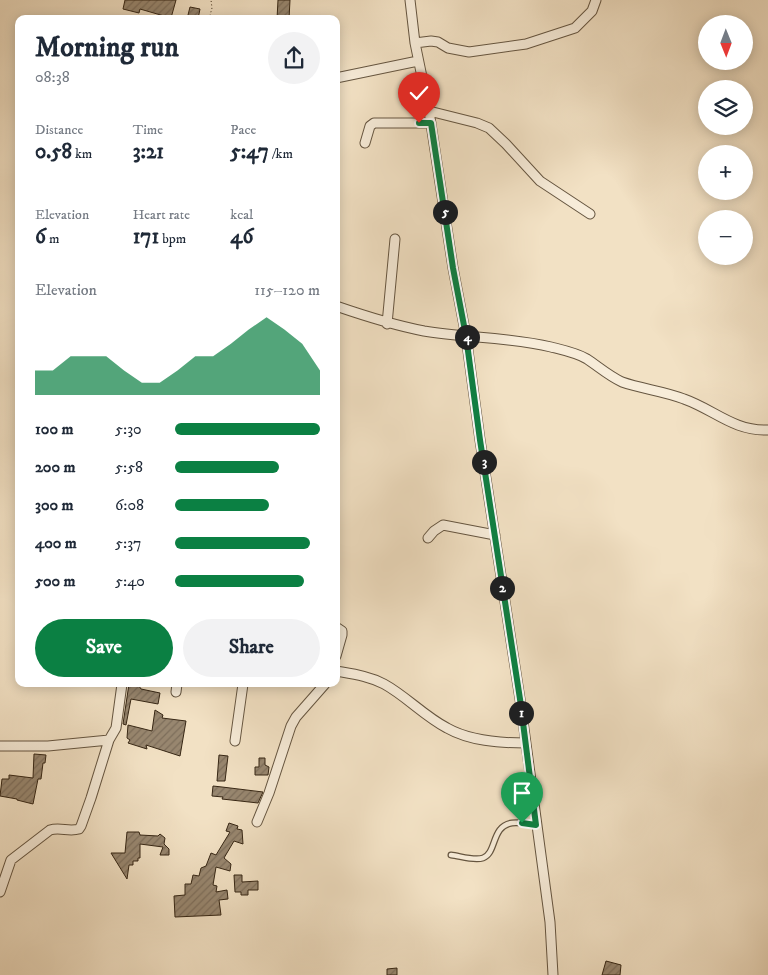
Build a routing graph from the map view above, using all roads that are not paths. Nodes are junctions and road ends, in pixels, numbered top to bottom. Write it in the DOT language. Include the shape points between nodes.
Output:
graph roads {
  1 [pos="410,0"];
  2 [pos="596,0"];
  3 [pos="415,43"];
  4 [pos="418,61"];
  5 [pos="340,77"];
  6 [pos="429,111"];
  7 [pos="431,123"];
  8 [pos="365,143"];
  9 [pos="590,214"];
  10 [pos="395,239"];
  11 [pos="340,307"];
  12 [pos="387,324"];
  13 [pos="466,336"];
  14 [pos="768,430"];
  15 [pos="495,535"];
  16 [pos="428,538"];
  17 [pos="340,630"];
  18 [pos="340,642"];
  19 [pos="340,672"];
  20 [pos="122,687"];
  21 [pos="243,687"];
  22 [pos="322,687"];
  23 [pos="109,740"];
  24 [pos="235,741"];
  25 [pos="525,742"];
  26 [pos="0,746"];
  27 [pos="257,822"];
  28 [pos="536,825"];
  29 [pos="451,854"];
  30 [pos="0,892"];
  31 [pos="553,975"];
  1 -- 3 [label="street"];
  2 -- 3 [label="street" via="592,11 575,28 526,44 469,52 453,50 431,40"];
  3 -- 4 [label="street"];
  4 -- 5 [label="street"];
  4 -- 6 [label="street"];
  6 -- 7 [label="street"];
  6 -- 9 [label="street" via="489,128 540,181"];
  7 -- 8 [label="street" via="374,124 370,126"];
  7 -- 13 [label="street"];
  10 -- 12 [label="street"];
  11 -- 12 [label="street"];
  12 -- 13 [label="street"];
  13 -- 14 [label="street" via="552,347 585,358 622,382 686,399 737,426"];
  13 -- 15 [label="street"];
  15 -- 16 [label="street" via="443,525"];
  15 -- 25 [label="street"];
  17 -- 18 [label="street"];
  19 -- 25 [label="street" via="385,684 447,728 468,736 500,743"];
  20 -- 23 [label="street" via="116,728"];
  21 -- 24 [label="street"];
  22 -- 27 [label="street" via="291,726"];
  23 -- 26 [label="street" via="48,746"];
  23 -- 30 [label="street" via="79,829 50,830 14,856"];
  25 -- 28 [label="street"];
  28 -- 29 [label="lane" via="510,824 501,828 485,857"];
  28 -- 31 [label="street" via="550,922"];
}
